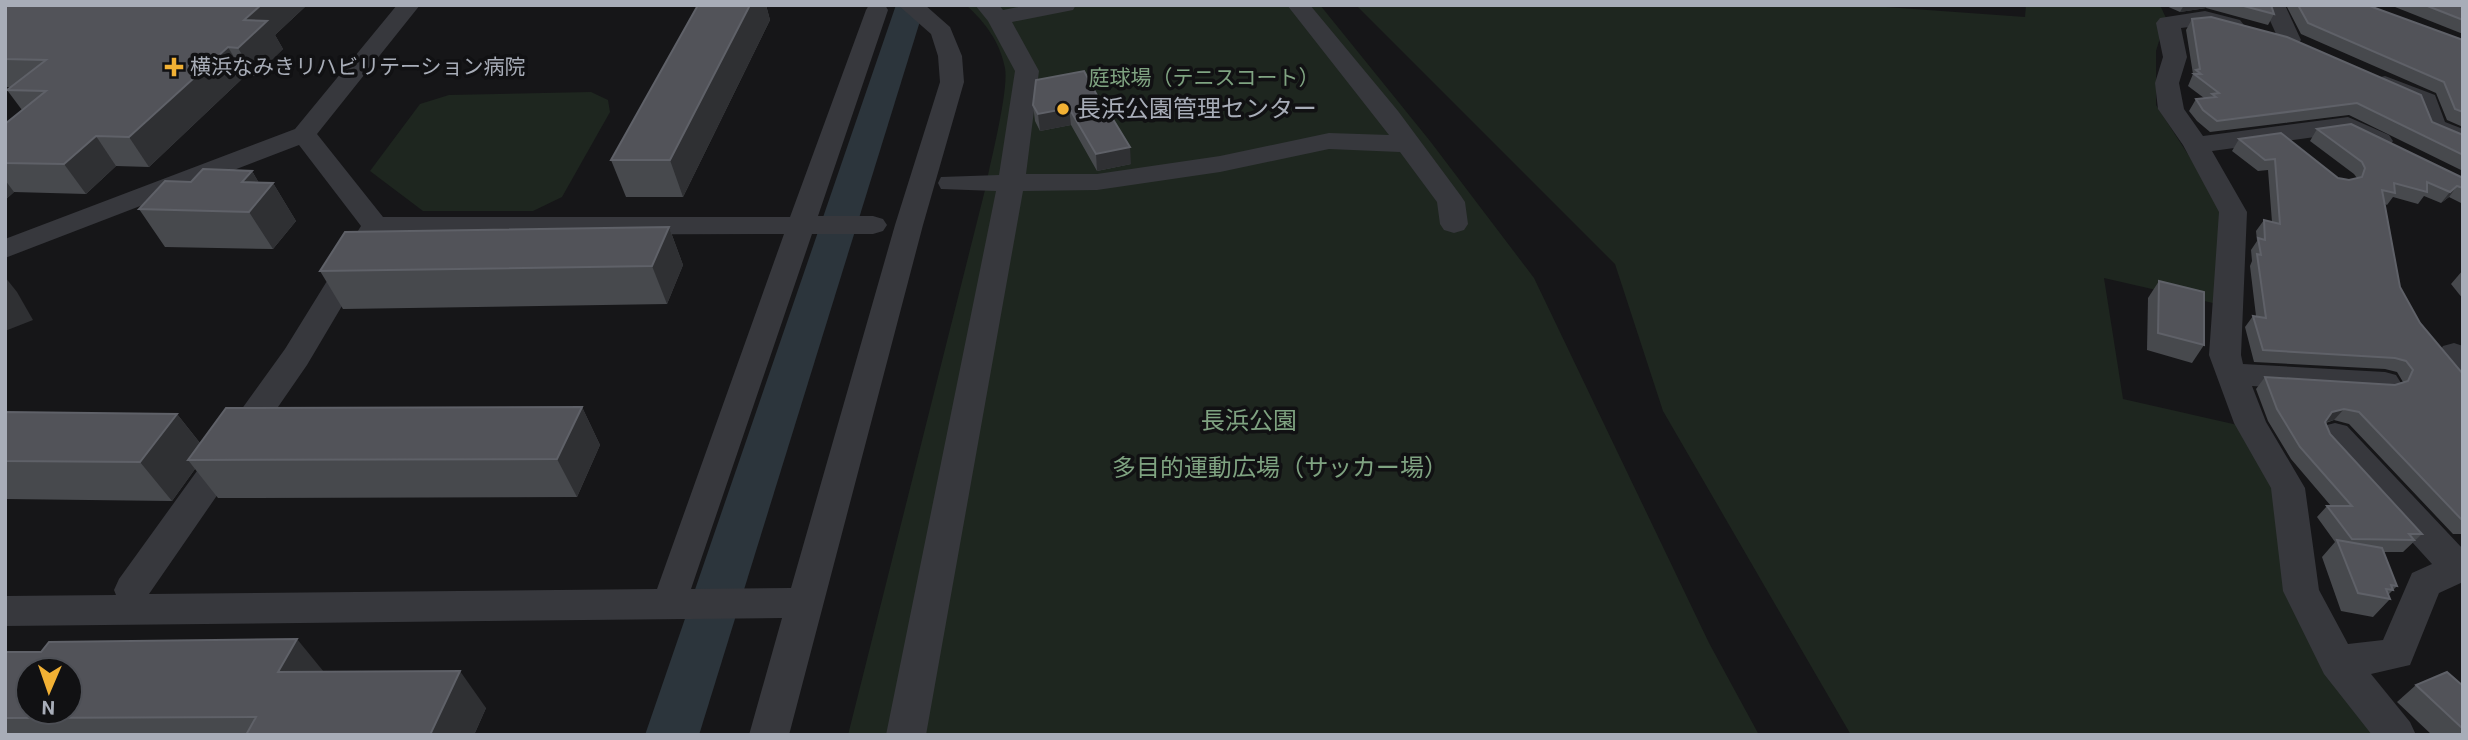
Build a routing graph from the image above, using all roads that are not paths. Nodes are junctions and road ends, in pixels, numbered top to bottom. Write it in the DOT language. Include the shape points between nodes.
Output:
graph roads {
  1 [pos="410,5"];
  2 [pos="1065,5"];
  3 [pos="1298,5"];
  4 [pos="2274,5"];
  5 [pos="877,10"];
  6 [pos="919,11"];
  7 [pos="992,12"];
  8 [pos="2355,70"];
  9 [pos="2279,132"];
  10 [pos="304,134"];
  11 [pos="2463,139"];
  12 [pos="1408,144"];
  13 [pos="2196,145"];
  14 [pos="2405,154"];
  15 [pos="2311,157"];
  16 [pos="951,183"];
  17 [pos="1012,184"];
  18 [pos="808,223"];
  19 [pos="1454,224"];
  20 [pos="873,225"];
  21 [pos="375,226"];
  22 [pos="5,249"];
  23 [pos="2231,374"];
  24 [pos="2385,383"];
  25 [pos="2335,435"];
  26 [pos="2460,566"];
  27 [pos="132,590"];
  28 [pos="677,596"];
  29 [pos="805,603"];
  30 [pos="5,611"];
  31 [pos="2338,662"];
  32 [pos="769,735"];
  33 [pos="906,735"];
  34 [pos="2396,735"];
  1 -- 10 [label="street"];
  2 -- 7 [label="street"];
  3 -- 12 [label="street"];
  4 -- 13 [label="street" via="2299,45 2205,18 2168,23 2175,57 2166,83 2171,108"];
  5 -- 18 [label="street"];
  6 -- 29 [label="street" via="942,32 952,82"];
  7 -- 17 [label="street" via="1027,71"];
  8 -- 11 [label="street" via="2426,100 2434,126"];
  9 -- 13 [label="street"];
  9 -- 14 [label="street" via="2348,125"];
  9 -- 15 [label="street"];
  10 -- 21 [label="street"];
  10 -- 22 [label="street"];
  12 -- 17 [label="street" via="1329,141 1220,164 1097,182"];
  12 -- 19 [label="street" via="1451,202"];
  13 -- 23 [label="street" via="2233,212 2225,355"];
  16 -- 17 [label="street"];
  17 -- 33 [label="street"];
  18 -- 20 [label="street"];
  18 -- 21 [label="street"];
  18 -- 28 [label="street"];
  21 -- 27 [label="street" via="296,357"];
  23 -- 24 [label="street"];
  23 -- 31 [label="street" via="2250,424 2288,488 2301,591"];
  25 -- 26 [label="street"];
  26 -- 31 [label="street" via="2425,583 2396,654"];
  28 -- 29 [label="street" via="737,605"];
  28 -- 30 [label="street"];
  29 -- 32 [label="street"];
  31 -- 34 [label="street"];
}
